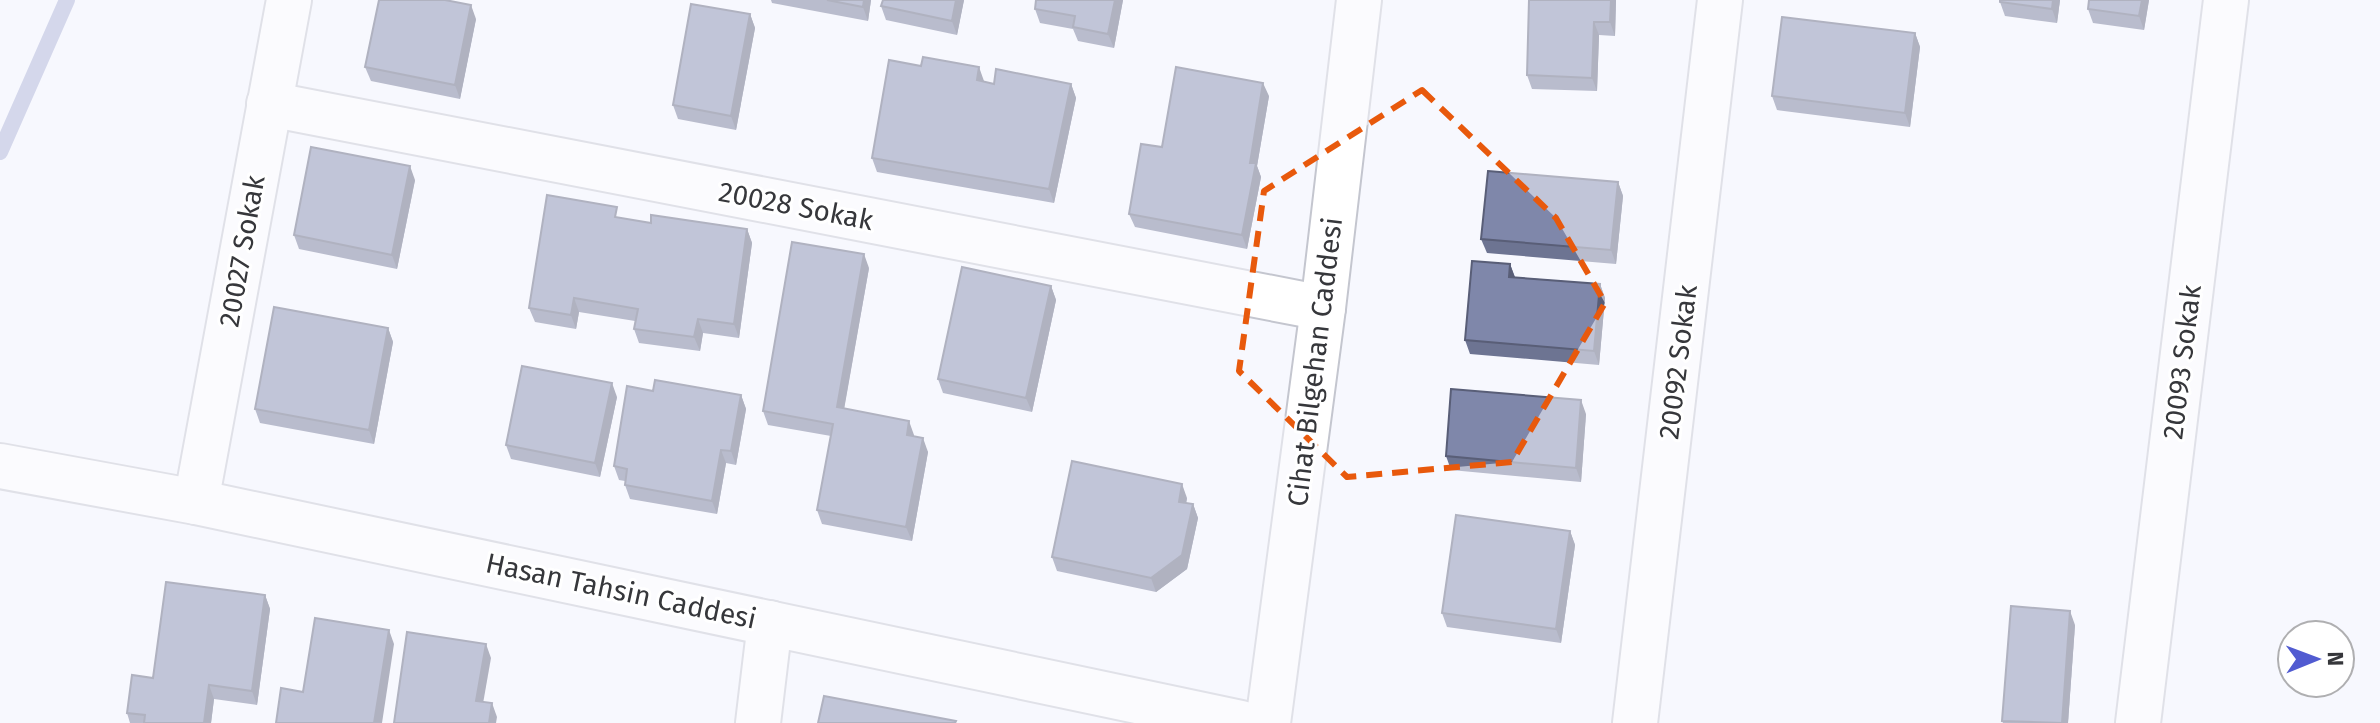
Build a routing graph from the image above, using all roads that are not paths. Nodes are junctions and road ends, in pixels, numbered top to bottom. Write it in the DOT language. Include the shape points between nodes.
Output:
graph roads {
  1 [pos="289,0"];
  2 [pos="1359,0"];
  3 [pos="1720,0"];
  4 [pos="2226,0"];
  5 [pos="269,104"];
  6 [pos="1323,308"];
  7 [pos="0,466"];
  8 [pos="196,502"];
  9 [pos="770,623"];
  10 [pos="758,723"];
  11 [pos="1241,723"];
  12 [pos="1268,723"];
  13 [pos="1635,723"];
  14 [pos="2138,723"];
  1 -- 5 [label="street, 20027 Sokak"];
  2 -- 6 [label="street, Cihat Bilgehan Caddesi"];
  3 -- 13 [label="street, 20092 Sokak"];
  4 -- 14 [label="street, 20093 Sokak"];
  5 -- 6 [label="street, 20028 Sokak"];
  5 -- 8 [label="street, 20027 Sokak"];
  6 -- 12 [label="street, Cihat Bilgehan Caddesi"];
  7 -- 8 [label="street, Hasan Tahsin Caddesi"];
  8 -- 9 [label="street, Hasan Tahsin Caddesi"];
  9 -- 10 [label="street"];
  9 -- 11 [label="street, Hasan Tahsin Caddesi"];
}
